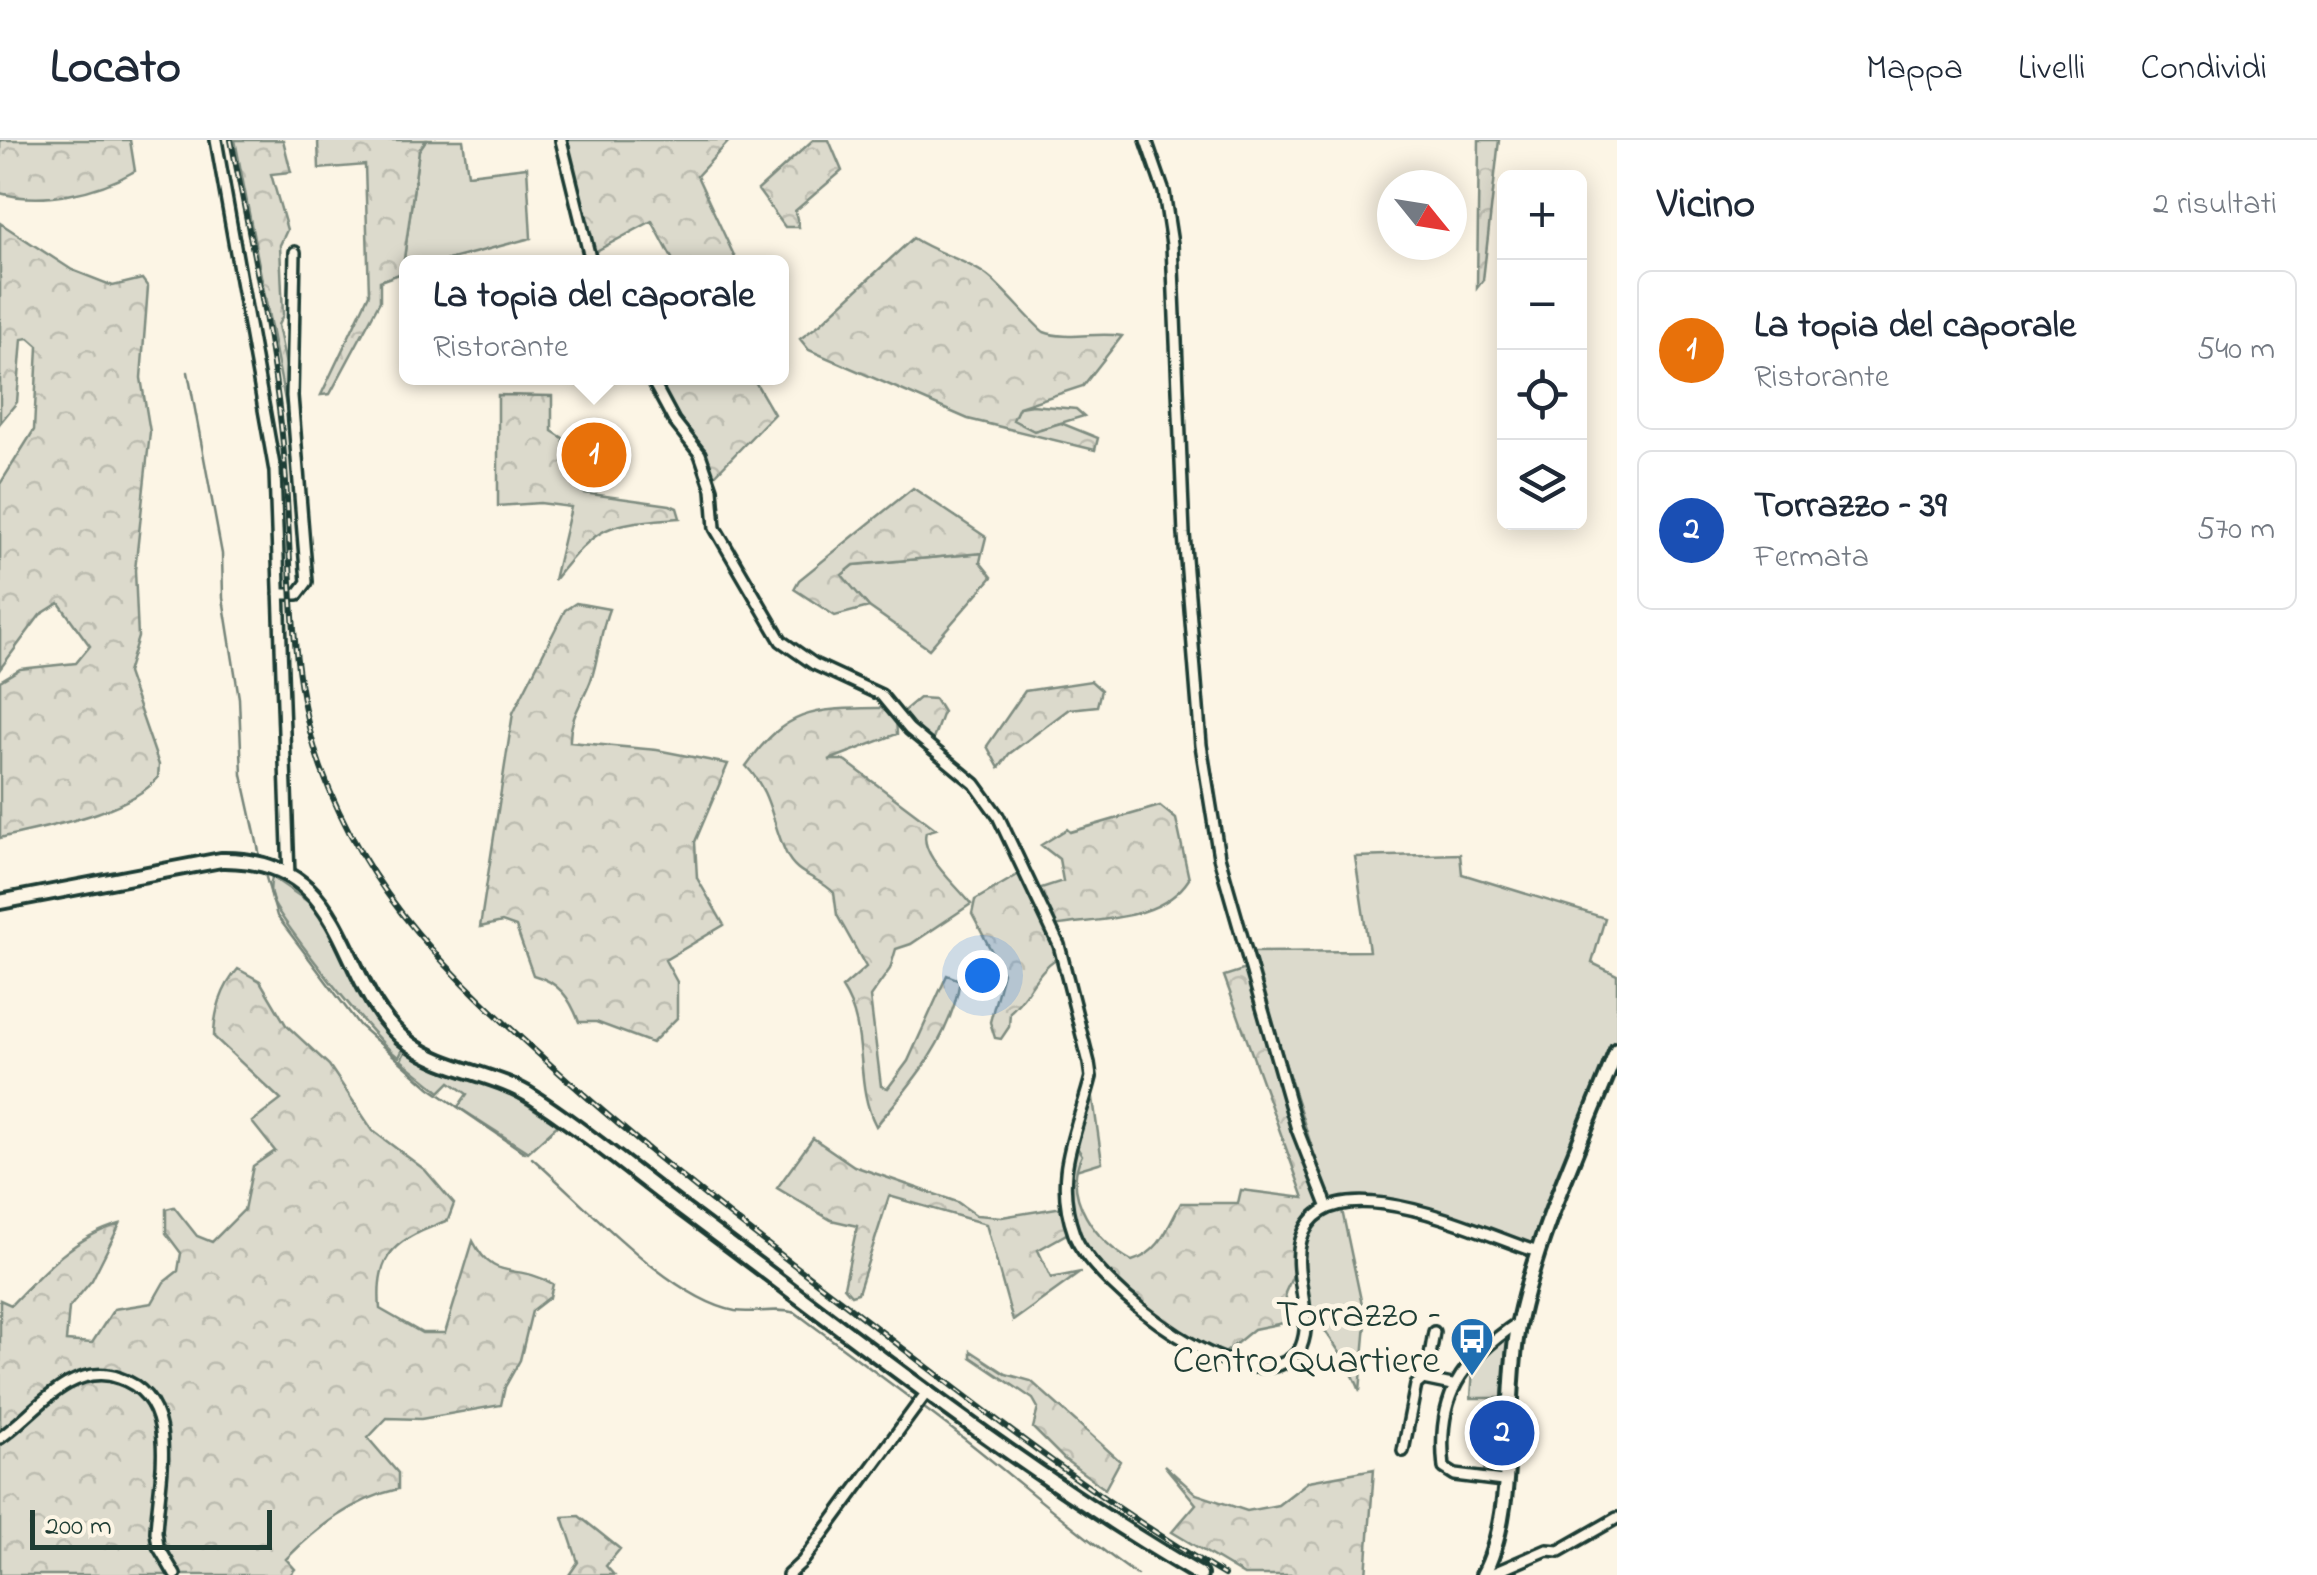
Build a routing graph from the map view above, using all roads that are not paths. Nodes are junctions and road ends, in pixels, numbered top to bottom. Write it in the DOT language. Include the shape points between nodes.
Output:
graph roads {
  1 [pos="216,140"];
  2 [pos="561,140"];
  3 [pos="1146,140"];
  4 [pos="294,252"];
  5 [pos="589,255"];
  6 [pos="655,385"];
  7 [pos="279,594"];
  8 [pos="289,878"];
  9 [pos="0,902"];
  10 [pos="1617,1050"];
  11 [pos="1328,1208"];
  12 [pos="1538,1252"];
  13 [pos="1519,1322"];
  14 [pos="1434,1332"];
  15 [pos="1426,1379"];
  16 [pos="1452,1385"];
  17 [pos="928,1392"];
  18 [pos="0,1438"];
  19 [pos="1403,1451"];
  20 [pos="1503,1481"];
  21 [pos="1617,1518"];
  22 [pos="175,1575"];
  23 [pos="788,1575"];
  24 [pos="1200,1575"];
  25 [pos="1486,1575"];
  1 -- 7 [label="street" via="265,395"];
  2 -- 5 [label="street"];
  3 -- 11 [label="street" via="1172,244 1184,534 1201,745 1219,857 1298,1129"];
  4 -- 7 [label="street" via="292,396 307,582 303,592"];
  6 -- 11 [label="street" via="700,454 715,528 781,641 881,695 909,729 976,784 1020,855 1060,946 1091,1070 1065,1168 1068,1212 1086,1259 1142,1309 1215,1358 1270,1365 1296,1355 1304,1340 1299,1248 1309,1223"];
  7 -- 8 [label="street"];
  8 -- 9 [label="street" via="252,863 221,860"];
  8 -- 17 [label="street" via="334,920 380,1011 410,1045 533,1098"];
  10 -- 12 [label="street"];
  11 -- 12 [label="street" via="1364,1204 1435,1213"];
  12 -- 13 [label="street"];
  13 -- 16 [label="street" via="1490,1342"];
  13 -- 20 [label="street"];
  14 -- 15 [label="street"];
  15 -- 16 [label="street"];
  15 -- 19 [label="street" via="1415,1388"];
  16 -- 20 [label="street" via="1444,1468"];
  17 -- 23 [label="street"];
  17 -- 24 [label="street" via="1084,1506"];
  18 -- 22 [label="street" via="48,1397 90,1375 114,1376 140,1389 161,1430 156,1532"];
  20 -- 25 [label="street" via="1500,1536"];
  21 -- 25 [label="street" via="1560,1551"];
}
